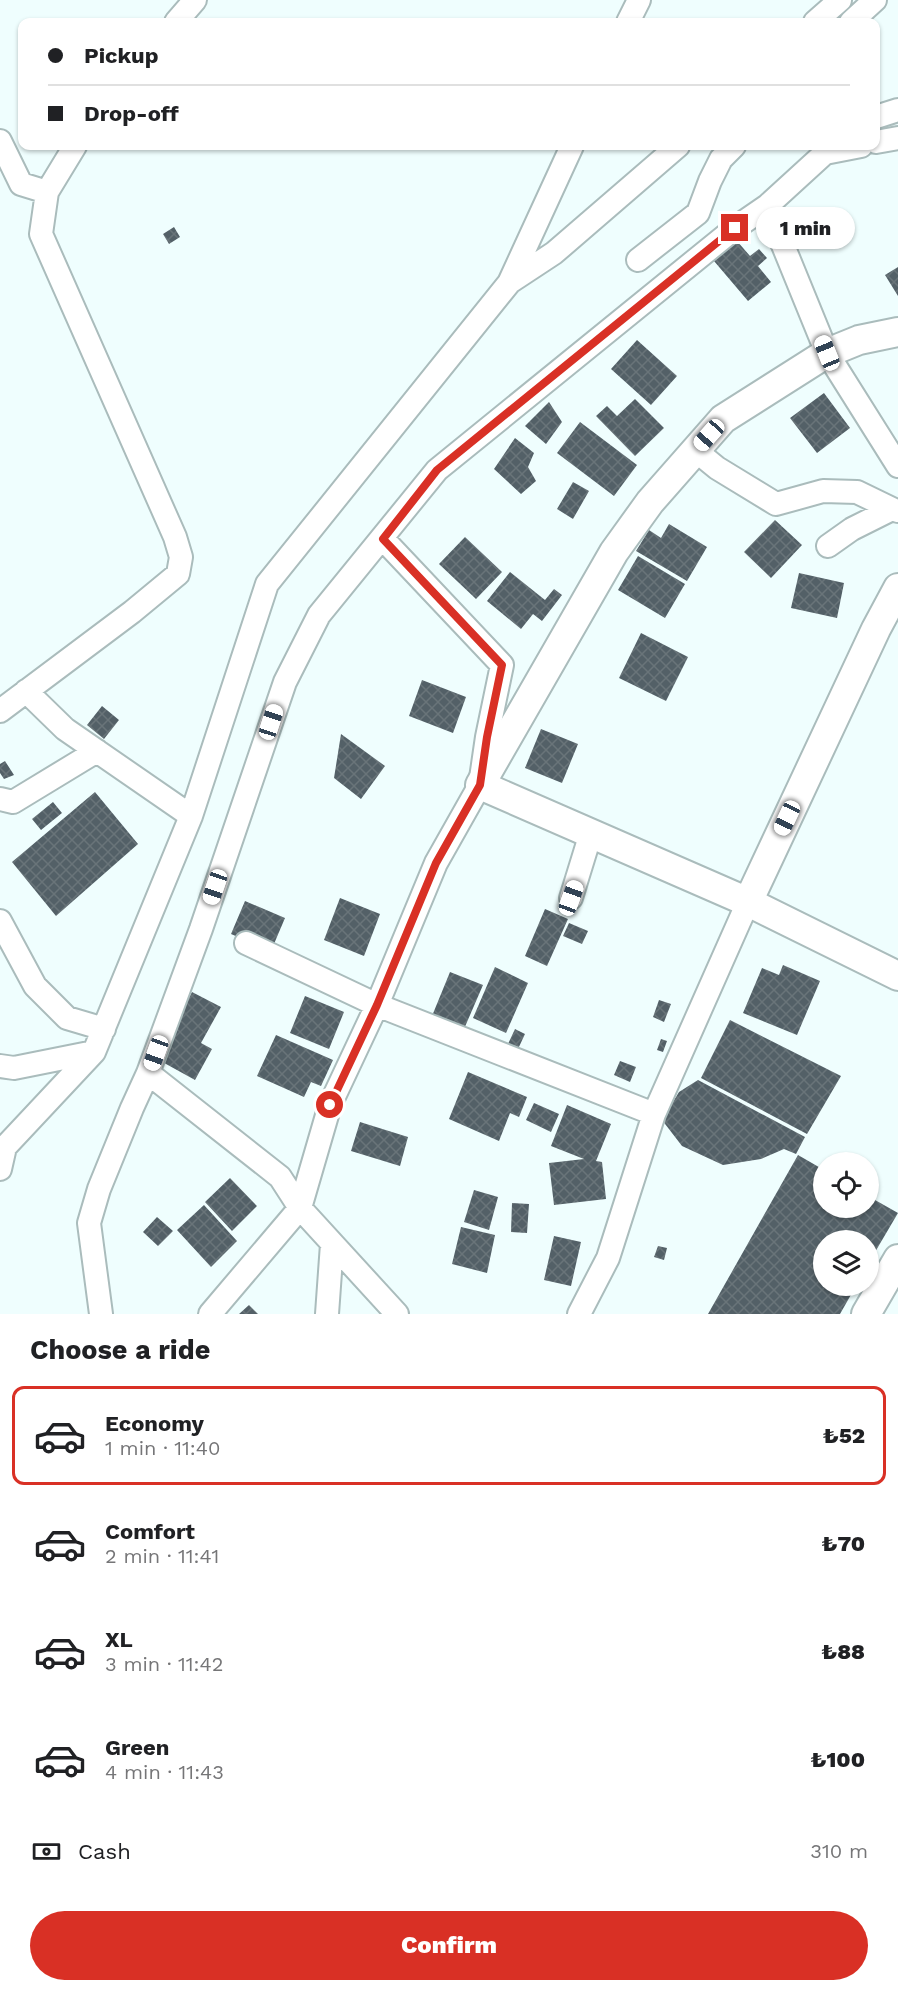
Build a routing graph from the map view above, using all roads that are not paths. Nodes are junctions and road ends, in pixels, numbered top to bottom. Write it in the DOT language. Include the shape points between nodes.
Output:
graph roads {
  1 [pos="195,0"];
  2 [pos="639,0"];
  3 [pos="840,0"];
  4 [pos="875,0"];
  5 [pos="179,18"];
  6 [pos="630,18"];
  7 [pos="820,18"];
  8 [pos="855,18"];
  9 [pos="898,110"];
  10 [pos="880,116"];
  11 [pos="898,138"];
  12 [pos="0,141"];
  13 [pos="880,141"];
  14 [pos="73,150"];
  15 [pos="570,150"];
  16 [pos="673,150"];
  17 [pos="730,150"];
  18 [pos="840,150"];
  19 [pos="47,192"];
  20 [pos="767,206"];
  21 [pos="638,260"];
  22 [pos="509,283"];
  23 [pos="898,332"];
  24 [pos="827,353"];
  25 [pos="695,450"];
  26 [pos="898,465"];
  27 [pos="895,510"];
  28 [pos="383,539"];
  29 [pos="828,546"];
  30 [pos="898,588"];
  31 [pos="26,691"];
  32 [pos="0,711"];
  33 [pos="97,751"];
  34 [pos="480,785"];
  35 [pos="0,799"];
  36 [pos="191,816"];
  37 [pos="591,833"];
  38 [pos="571,898"];
  39 [pos="748,902"];
  40 [pos="0,921"];
  41 [pos="246,943"];
  42 [pos="898,976"];
  43 [pos="377,1005"];
  44 [pos="104,1029"];
  45 [pos="94,1052"];
  46 [pos="0,1066"];
  47 [pos="148,1073"];
  48 [pos="654,1114"];
  49 [pos="0,1169"];
  50 [pos="300,1208"];
  51 [pos="332,1244"];
  52 [pos="898,1259"];
  53 [pos="101,1314"];
  54 [pos="210,1314"];
  55 [pos="327,1314"];
  56 [pos="397,1314"];
  57 [pos="579,1314"];
  58 [pos="866,1314"];
  1 -- 5 [label="street"];
  2 -- 6 [label="street"];
  3 -- 7 [label="street"];
  4 -- 8 [label="street"];
  9 -- 10 [label="street"];
  11 -- 13 [label="street"];
  12 -- 19 [label="street" via="21,184"];
  14 -- 19 [label="street"];
  15 -- 22 [label="street"];
  16 -- 22 [label="street" via="554,254"];
  17 -- 21 [label="street" via="721,159 698,213"];
  18 -- 20 [label="street" via="825,153"];
  19 -- 31 [label="street" via="41,234 176,537 181,557 178,574"];
  20 -- 24 [label="street"];
  20 -- 28 [label="street" via="437,470"];
  22 -- 36 [label="street" via="267,584"];
  23 -- 24 [label="street" via="860,340"];
  24 -- 25 [label="street" via="723,419"];
  24 -- 26 [label="street"];
  25 -- 27 [label="street" via="776,504 823,491 857,492"];
  25 -- 34 [label="street" via="614,552"];
  27 -- 29 [label="street" via="852,529"];
  28 -- 34 [label="street" via="502,665"];
  28 -- 47 [label="street" via="319,615 285,682"];
  30 -- 39 [label="street"];
  31 -- 32 [label="street"];
  31 -- 33 [label="street" via="65,729"];
  33 -- 35 [label="street" via="13,802"];
  33 -- 36 [label="street"];
  34 -- 37 [label="street"];
  34 -- 43 [label="street" via="436,863"];
  36 -- 44 [label="street"];
  37 -- 38 [label="street"];
  37 -- 39 [label="street"];
  39 -- 42 [label="street"];
  39 -- 48 [label="street"];
  40 -- 44 [label="street" via="35,986 67,1018"];
  41 -- 43 [label="street"];
  43 -- 48 [label="street"];
  43 -- 50 [label="street" via="330,1105"];
  44 -- 45 [label="street"];
  45 -- 46 [label="street" via="14,1068"];
  45 -- 49 [label="street" via="5,1147"];
  47 -- 50 [label="street" via="280,1177"];
  47 -- 53 [label="street" via="99,1189 89,1223"];
  48 -- 57 [label="street" via="608,1258"];
  50 -- 51 [label="street"];
  50 -- 54 [label="street"];
  51 -- 55 [label="street"];
  51 -- 56 [label="street"];
  52 -- 58 [label="street"];
}
